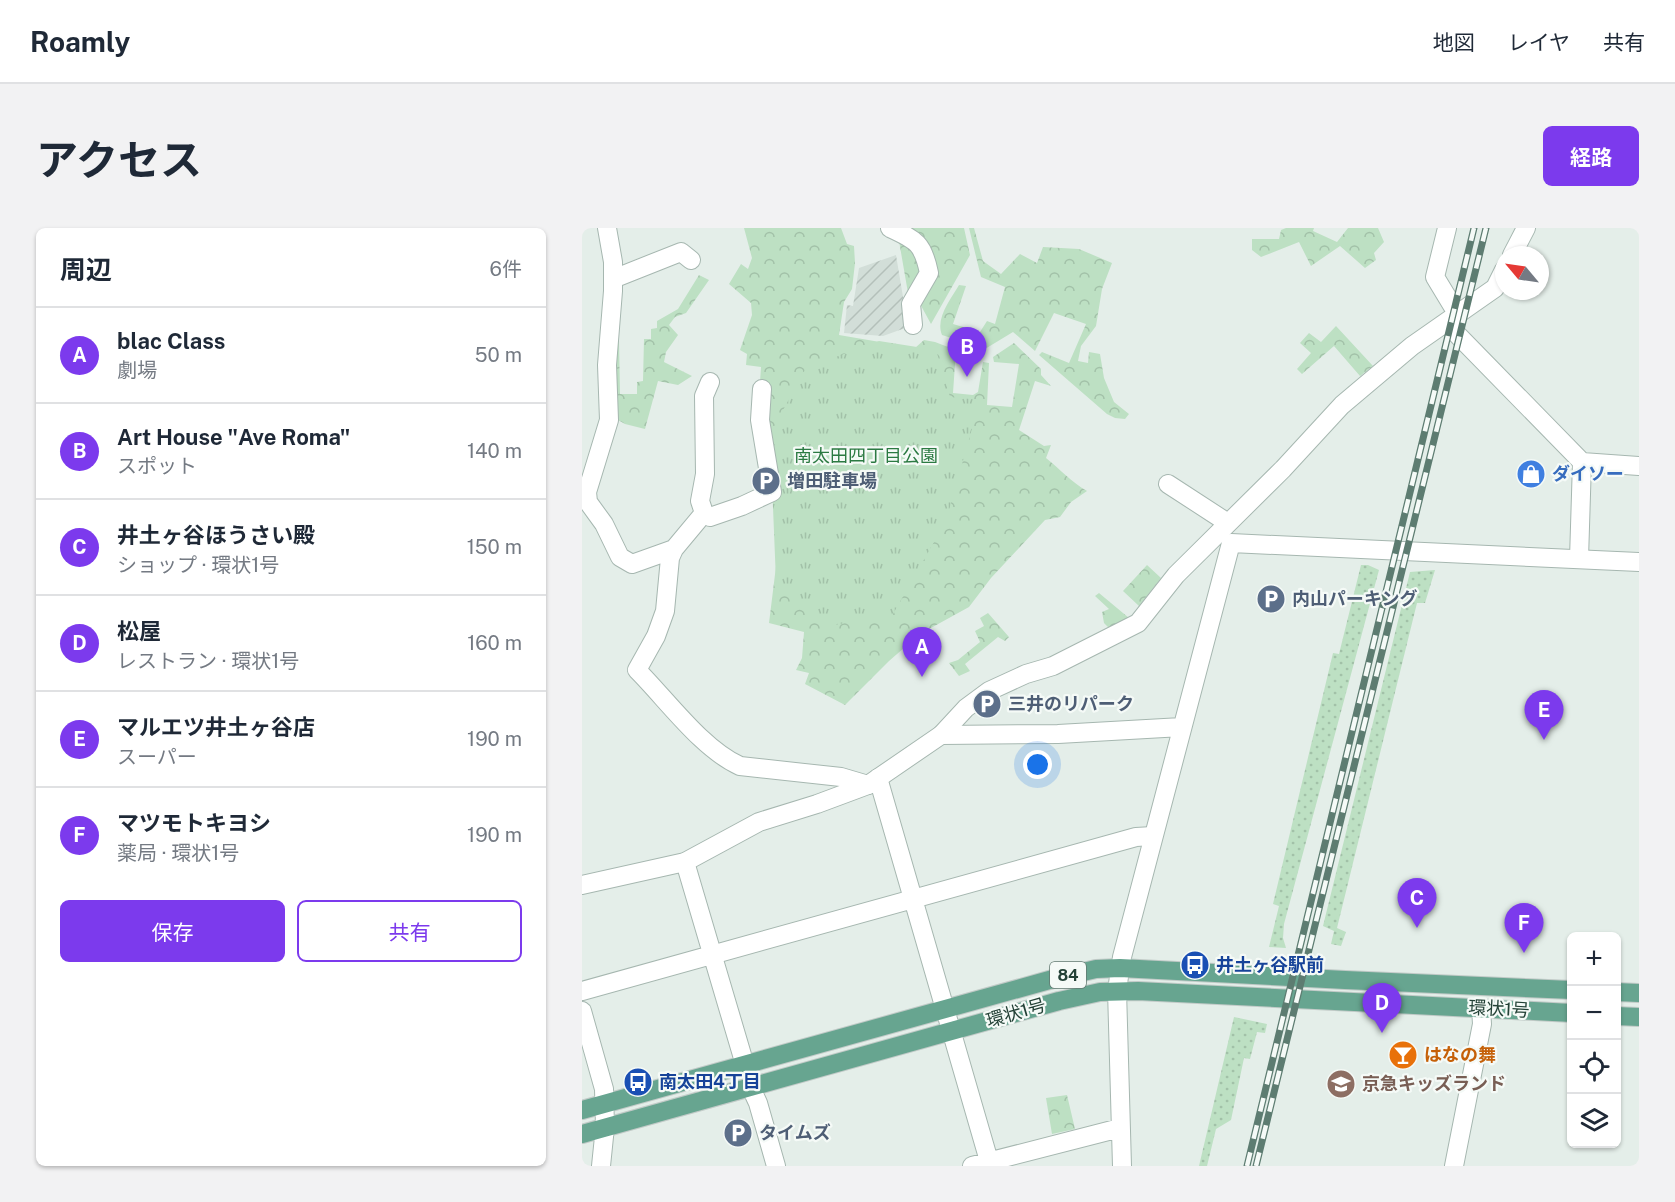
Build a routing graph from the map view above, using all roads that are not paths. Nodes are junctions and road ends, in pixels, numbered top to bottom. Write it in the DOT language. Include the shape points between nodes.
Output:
graph roads {
  1 [pos="607,228"];
  2 [pos="890,228"];
  3 [pos="1447,228"];
  4 [pos="1526,228"];
  5 [pos="1517,246"];
  6 [pos="691,260"];
  7 [pos="613,279"];
  8 [pos="1495,288"];
  9 [pos="1452,319"];
  10 [pos="913,325"];
  11 [pos="710,382"];
  12 [pos="762,388"];
  13 [pos="1582,462"];
  14 [pos="1639,466"];
  15 [pos="1168,484"];
  16 [pos="704,513"];
  17 [pos="1227,532"];
  18 [pos="674,549"];
  19 [pos="1579,559"];
  20 [pos="1639,562"];
  21 [pos="1182,727"];
  22 [pos="941,735"];
  23 [pos="873,781"];
  24 [pos="1153,836"];
  25 [pos="685,862"];
  26 [pos="582,885"];
  27 [pos="914,899"];
  28 [pos="712,955"];
  29 [pos="1120,968"];
  30 [pos="1117,990"];
  31 [pos="1567,990"];
  32 [pos="582,991"];
  33 [pos="1621,992"];
  34 [pos="1639,993"];
  35 [pos="945,1008"];
  36 [pos="1481,1008"];
  37 [pos="582,1011"];
  38 [pos="1567,1013"];
  39 [pos="1621,1016"];
  40 [pos="1639,1017"];
  41 [pos="952,1032"];
  42 [pos="745,1065"];
  43 [pos="751,1088"];
  44 [pos="605,1103"];
  45 [pos="582,1110"];
  46 [pos="605,1127"];
  47 [pos="1120,1128"];
  48 [pos="582,1134"];
  49 [pos="981,1163"];
  50 [pos="601,1166"];
  51 [pos="776,1166"];
  52 [pos="1122,1166"];
  53 [pos="1454,1166"];
  1 -- 7 [label="street"];
  2 -- 10 [label="street" via="914,239 925,256 929,273 911,304"];
  3 -- 9 [label="street" via="1435,278"];
  4 -- 5 [label="street"];
  6 -- 7 [label="street" via="681,252"];
  7 -- 18 [label="street" via="607,365 609,420 587,492 588,502 620,557 632,564"];
  8 -- 9 [label="street"];
  9 -- 13 [label="street"];
  9 -- 17 [label="street" via="1394,360 1342,405"];
  11 -- 16 [label="street" via="704,396 705,474 700,501"];
  12 -- 16 [label="street" via="760,420 772,492 710,517"];
  13 -- 14 [label="street"];
  13 -- 19 [label="street"];
  15 -- 17 [label="street"];
  16 -- 18 [label="street"];
  17 -- 19 [label="street"];
  17 -- 21 [label="street"];
  17 -- 22 [label="street" via="1176,575 1138,624 1053,666 989,691 966,708"];
  18 -- 23 [label="street" via="665,611 637,670 727,760 740,766"];
  19 -- 20 [label="street"];
  21 -- 22 [label="street"];
  21 -- 24 [label="street"];
  22 -- 23 [label="street"];
  23 -- 25 [label="street" via="759,822"];
  23 -- 27 [label="street"];
  24 -- 27 [label="street" via="1136,837"];
  24 -- 29 [label="street"];
  25 -- 26 [label="street"];
  25 -- 28 [label="street"];
  27 -- 28 [label="street"];
  27 -- 35 [label="street"];
  28 -- 32 [label="street"];
  28 -- 42 [label="street"];
  29 -- 30 [label="street"];
  29 -- 31 [label="main road, 環状1号 / 84"];
  29 -- 35 [label="main road, 環状1号 / 84" via="1096,969"];
  30 -- 36 [label="main road, 環状1号 / 84"];
  30 -- 41 [label="main road, 環状1号 / 84" via="1059,1001"];
  30 -- 47 [label="street"];
  33 -- 34 [label="main road"];
  35 -- 41 [label="street"];
  35 -- 42 [label="main road, 環状1号 / 84"];
  36 -- 38 [label="main road, 環状1号 / 84"];
  36 -- 53 [label="street" via="1482,1024"];
  37 -- 44 [label="street"];
  39 -- 40 [label="main road"];
  41 -- 43 [label="main road, 環状1号 / 84"];
  41 -- 49 [label="street"];
  42 -- 44 [label="main road, 環状1号 / 84"];
  43 -- 46 [label="main road, 環状1号 / 84"];
  43 -- 51 [label="street"];
  44 -- 45 [label="main road, 環状1号 / 84"];
  44 -- 46 [label="street"];
  46 -- 48 [label="main road, 環状1号 / 84"];
  46 -- 50 [label="street"];
  47 -- 49 [label="street"];
  47 -- 52 [label="street"];
}
